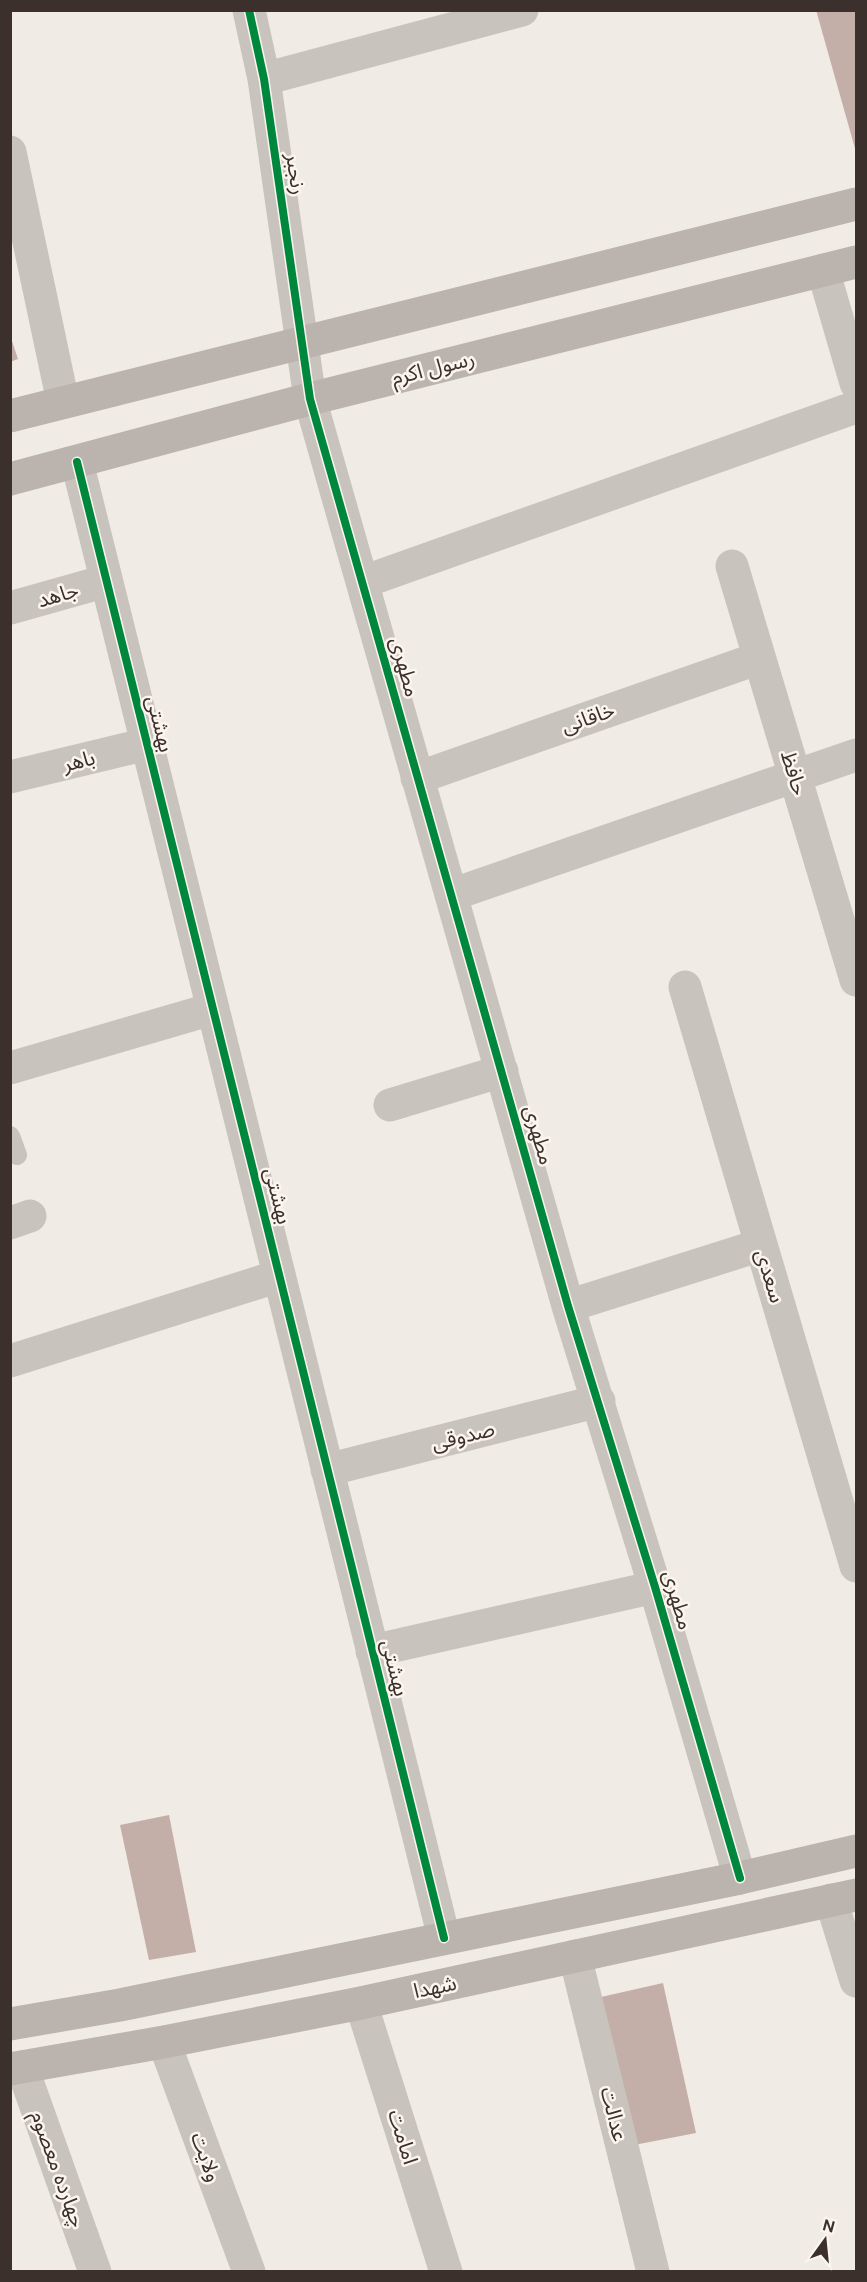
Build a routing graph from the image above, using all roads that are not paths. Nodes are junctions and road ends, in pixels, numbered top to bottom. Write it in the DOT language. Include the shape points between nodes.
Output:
graph roads {
  1 [pos="249,10"];
  2 [pos="522,10"];
  3 [pos="264,79"];
  4 [pos="10,152"];
  5 [pos="856,204"];
  6 [pos="856,262"];
  7 [pos="823,270"];
  8 [pos="302,343"];
  9 [pos="856,383"];
  10 [pos="310,399"];
  11 [pos="63,402"];
  12 [pos="856,407"];
  13 [pos="10,416"];
  14 [pos="77,462"];
  15 [pos="10,479"];
  16 [pos="732,566"];
  17 [pos="106,581"];
  18 [pos="363,582"];
  19 [pos="10,608"];
  20 [pos="759,658"];
  21 [pos="147,744"];
  22 [pos="856,755"];
  23 [pos="795,776"];
  24 [pos="10,777"];
  25 [pos="417,778"];
  26 [pos="451,895"];
  27 [pos="856,981"];
  28 [pos="685,987"];
  29 [pos="212,1009"];
  30 [pos="10,1068"];
  31 [pos="502,1071"];
  32 [pos="390,1105"];
  33 [pos="10,1136"];
  34 [pos="16,1155"];
  35 [pos="761,1245"];
  36 [pos="279,1276"];
  37 [pos="568,1306"];
  38 [pos="10,1361"];
  39 [pos="599,1401"];
  40 [pos="327,1470"];
  41 [pos="856,1566"];
  42 [pos="655,1587"];
  43 [pos="372,1651"];
  44 [pos="856,1851"];
  45 [pos="740,1878"];
  46 [pos="844,1897"];
  47 [pos="444,1938"];
  48 [pos="575,1956"];
  49 [pos="856,1981"];
  50 [pos="361,2003"];
  51 [pos="10,2024"];
  52 [pos="164,2043"];
  53 [pos="16,2068"];
  54 [pos="95,2271"];
  55 [pos="249,2271"];
  56 [pos="446,2271"];
  57 [pos="653,2271"];
  1 -- 3 [label="street, رنجبر"];
  2 -- 3 [label="street"];
  3 -- 8 [label="street, رنجبر"];
  4 -- 11 [label="street"];
  5 -- 8 [label="street"];
  6 -- 7 [label="street, رسول اکرم"];
  7 -- 9 [label="street"];
  7 -- 10 [label="street, رسول اکرم"];
  8 -- 10 [label="street, رنجبر"];
  8 -- 11 [label="street"];
  10 -- 14 [label="street, رسول اکرم"];
  10 -- 18 [label="street, مطهری"];
  11 -- 13 [label="street"];
  12 -- 18 [label="street"];
  14 -- 15 [label="street, رسول اکرم"];
  14 -- 17 [label="street, بهشتی"];
  16 -- 20 [label="street, حافظ"];
  17 -- 19 [label="street, جاهد"];
  17 -- 21 [label="street, بهشتی"];
  18 -- 25 [label="street, مطهری"];
  20 -- 23 [label="street, حافظ"];
  20 -- 25 [label="street, خاقانی"];
  21 -- 24 [label="street, باهر"];
  21 -- 29 [label="street, بهشتی"];
  22 -- 23 [label="street"];
  23 -- 26 [label="street"];
  23 -- 27 [label="street, حافظ"];
  25 -- 26 [label="street, مطهری"];
  26 -- 31 [label="street, مطهری"];
  28 -- 35 [label="street, سعدی"];
  29 -- 30 [label="street"];
  29 -- 36 [label="street, بهشتی"];
  31 -- 32 [label="street"];
  31 -- 37 [label="street, مطهری"];
  33 -- 34 [label="lane"];
  35 -- 37 [label="street"];
  35 -- 41 [label="street, سعدی"];
  36 -- 38 [label="street"];
  36 -- 40 [label="street, بهشتی"];
  37 -- 39 [label="street, مطهری"];
  39 -- 40 [label="street, صدوقی"];
  39 -- 42 [label="street, مطهری"];
  40 -- 43 [label="street, بهشتی"];
  42 -- 43 [label="street"];
  42 -- 45 [label="street, مطهری"];
  43 -- 47 [label="street, بهشتی"];
  44 -- 45 [label="street"];
  45 -- 47 [label="street"];
  46 -- 48 [label="street, شهدا"];
  46 -- 49 [label="street"];
  47 -- 51 [label="street"];
  48 -- 50 [label="street, شهدا"];
  48 -- 57 [label="street, عدالت"];
  50 -- 52 [label="street, شهدا"];
  50 -- 56 [label="street, امامت"];
  52 -- 53 [label="street, شهدا"];
  52 -- 55 [label="street, ولایت"];
  53 -- 54 [label="street, چهارده معصوم"];
}
